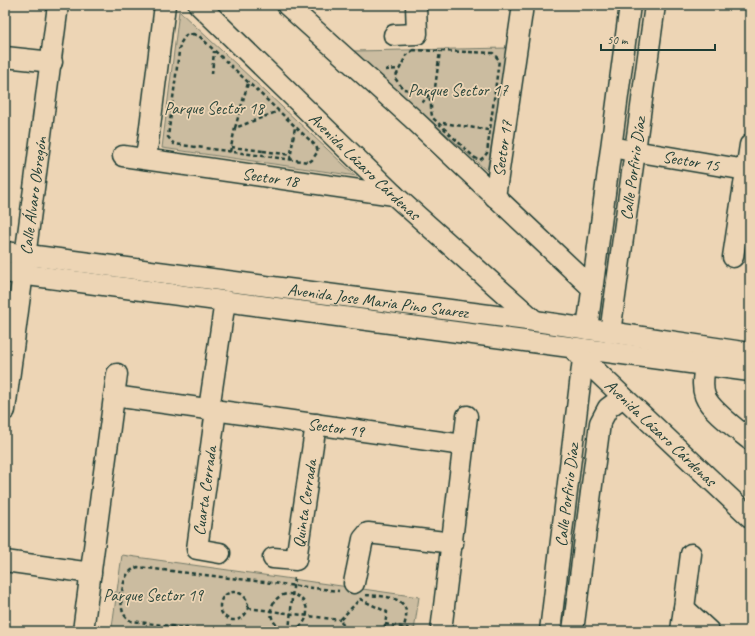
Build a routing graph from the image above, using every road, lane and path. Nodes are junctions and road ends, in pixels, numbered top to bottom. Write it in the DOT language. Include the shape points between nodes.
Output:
graph roads {
  1 [pos="58,5"];
  2 [pos="164,5"];
  3 [pos="199,5"];
  4 [pos="287,5"];
  5 [pos="416,5"];
  6 [pos="522,5"];
  7 [pos="630,5"];
  8 [pos="655,5"];
  9 [pos="394,34"];
  10 [pos="214,50"];
  11 [pos="440,51"];
  12 [pos="5,57"];
  13 [pos="52,62"];
  14 [pos="212,74"];
  15 [pos="248,82"];
  16 [pos="428,96"];
  17 [pos="300,103"];
  18 [pos="278,111"];
  19 [pos="411,117"];
  20 [pos="436,122"];
  21 [pos="295,127"];
  22 [pos="235,128"];
  23 [pos="490,130"];
  24 [pos="750,144"];
  25 [pos="231,147"];
  26 [pos="612,147"];
  27 [pos="263,151"];
  28 [pos="634,151"];
  29 [pos="230,152"];
  30 [pos="290,155"];
  31 [pos="123,156"];
  32 [pos="262,156"];
  33 [pos="146,159"];
  34 [pos="290,159"];
  35 [pos="746,170"];
  36 [pos="258,175"];
  37 [pos="286,179"];
  38 [pos="394,195"];
  39 [pos="495,197"];
  40 [pos="743,238"];
  41 [pos="5,252"];
  42 [pos="25,254"];
  43 [pos="733,257"];
  44 [pos="14,273"];
  45 [pos="592,288"];
  46 [pos="225,301"];
  47 [pos="407,304"];
  48 [pos="535,321"];
  49 [pos="404,324"];
  50 [pos="581,328"];
  51 [pos="610,333"];
  52 [pos="578,353"];
  53 [pos="750,353"];
  54 [pos="705,364"];
  55 [pos="750,371"];
  56 [pos="117,374"];
  57 [pos="114,396"];
  58 [pos="623,397"];
  59 [pos="5,410"];
  60 [pos="213,410"];
  61 [pos="467,416"];
  62 [pos="316,424"];
  63 [pos="750,440"];
  64 [pos="463,445"];
  65 [pos="750,518"];
  66 [pos="453,543"];
  67 [pos="220,553"];
  68 [pos="691,554"];
  69 [pos="273,558"];
  70 [pos="296,560"];
  71 [pos="5,561"];
  72 [pos="91,573"];
  73 [pos="293,586"];
  74 [pos="353,590"];
  75 [pos="292,594"];
  76 [pos="248,608"];
  77 [pos="684,608"];
  78 [pos="271,611"];
  79 [pos="290,614"];
  80 [pos="306,615"];
  81 [pos="340,620"];
  82 [pos="385,624"];
  83 [pos="186,629"];
  84 [pos="404,629"];
  85 [pos="289,630"];
  86 [pos="83,631"];
  87 [pos="209,631"];
  88 [pos="347,631"];
  89 [pos="384,631"];
  90 [pos="424,631"];
  91 [pos="441,631"];
  92 [pos="550,631"];
  93 [pos="573,631"];
  94 [pos="681,631"];
  95 [pos="709,631"];
  1 -- 13 [label="street, Calle Álvaro Obregón"];
  2 -- 33 [label="street"];
  3 -- 17 [label="street, Avenida Lázaro Cárdenas"];
  4 -- 19 [label="street"];
  5 -- 9 [label="street" via="417,34"];
  6 -- 39 [label="street, Sector 17"];
  7 -- 26 [label="street, Calle Porfirio Díaz"];
  8 -- 28 [label="street, Calle Porfirio Díaz"];
  10 -- 14 [label="path"];
  10 -- 15 [label="path"];
  10 -- 29 [label="path" via="198,36 186,35 183,38 180,44 168,137 174,144"];
  11 -- 16 [label="path" via="435,88"];
  11 -- 16 [label="path" via="409,52 395,78 402,89 421,90"];
  11 -- 23 [label="path" via="493,53 498,56"];
  12 -- 13 [label="street"];
  13 -- 42 [label="street, Calle Álvaro Obregón"];
  15 -- 18 [label="path"];
  15 -- 22 [label="path"];
  16 -- 19 [label="path"];
  16 -- 20 [label="path" via="431,100 430,112"];
  17 -- 21 [label="path"];
  17 -- 38 [label="street, Avenida Lázaro Cárdenas"];
  18 -- 21 [label="path"];
  18 -- 22 [label="path"];
  19 -- 39 [label="street"];
  20 -- 23 [label="path"];
  20 -- 23 [label="path" via="480,160 487,153"];
  21 -- 30 [label="path"];
  21 -- 34 [label="path" via="316,146 318,152 309,162"];
  22 -- 25 [label="path"];
  24 -- 35 [label="street"];
  25 -- 27 [label="path"];
  25 -- 29 [label="path"];
  26 -- 28 [label="street, Sector 15"];
  26 -- 45 [label="street, Calle Porfirio Díaz"];
  27 -- 30 [label="path"];
  27 -- 32 [label="path"];
  28 -- 35 [label="street, Sector 15"];
  28 -- 51 [label="street, Calle Porfirio Díaz"];
  29 -- 32 [label="path"];
  30 -- 34 [label="path"];
  31 -- 33 [label="street, Sector 18"];
  32 -- 34 [label="path"];
  32 -- 36 [label="path"];
  33 -- 36 [label="street, Sector 18"];
  34 -- 37 [label="path"];
  35 -- 40 [label="street"];
  36 -- 37 [label="street, Sector 18"];
  37 -- 38 [label="street, Sector 18"];
  38 -- 48 [label="street, Avenida Lázaro Cárdenas"];
  39 -- 45 [label="street"];
  40 -- 43 [label="street"];
  41 -- 42 [label="street, Avenida Jose Maria Pino Suarez"];
  42 -- 44 [label="street, Calle Álvaro Obregón"];
  42 -- 47 [label="street, Avenida Jose Maria Pino Suarez"];
  44 -- 46 [label="street, Avenida Jose Maria Pino Suarez"];
  44 -- 59 [label="street, Calle Álvaro Obregón"];
  45 -- 50 [label="street, Calle Porfirio Díaz"];
  46 -- 49 [label="street, Avenida Jose Maria Pino Suarez"];
  46 -- 60 [label="street"];
  47 -- 48 [label="street, Avenida Jose Maria Pino Suarez"];
  47 -- 49 [label="street"];
  48 -- 50 [label="street, Avenida Jose Maria Pino Suarez"];
  49 -- 52 [label="street, Avenida Jose Maria Pino Suarez"];
  50 -- 51 [label="street, Avenida Jose Maria Pino Suarez"];
  50 -- 52 [label="street, Calle Porfirio Díaz"];
  51 -- 53 [label="street, Avenida Jose Maria Pino Suarez"];
  52 -- 54 [label="street, Avenida Jose Maria Pino Suarez"];
  52 -- 58 [label="street, Avenida Lázaro Cárdenas"];
  52 -- 92 [label="street, Calle Porfirio Díaz"];
  54 -- 55 [label="street, Avenida Jose Maria Pino Suarez"];
  54 -- 63 [label="street" via="705,397"];
  56 -- 57 [label="street"];
  57 -- 60 [label="street, Sector 19"];
  57 -- 72 [label="street"];
  58 -- 65 [label="street, Avenida Lázaro Cárdenas"];
  58 -- 93 [label="street, Calle Porfirio Díaz" via="608,408 600,424"];
  60 -- 62 [label="street, Sector 19"];
  60 -- 67 [label="street, Cuarta Cerrada" via="197,549"];
  61 -- 64 [label="street"];
  62 -- 64 [label="street, Sector 19"];
  62 -- 70 [label="street, Quinta Cerrada"];
  64 -- 66 [label="street"];
  66 -- 74 [label="street" via="368,534 363,539"];
  66 -- 91 [label="street"];
  68 -- 77 [label="street"];
  69 -- 70 [label="street, Quinta Cerrada"];
  70 -- 73 [label="path"];
  71 -- 72 [label="street"];
  72 -- 86 [label="street"];
  73 -- 74 [label="path"];
  73 -- 75 [label="path"];
  73 -- 83 [label="path" via="138,567 132,570 124,584 124,615 131,621"];
  74 -- 84 [label="path" via="398,600 407,611"];
  75 -- 78 [label="path" via="278,597"];
  75 -- 79 [label="path"];
  75 -- 80 [label="path" via="303,601"];
  76 -- 76 [label="path" via="246,599 236,592 224,596 220,604 225,617 234,620 243,617"];
  76 -- 78 [label="path"];
  77 -- 94 [label="street"];
  77 -- 95 [label="street"];
  78 -- 79 [label="path"];
  78 -- 85 [label="path" via="275,623"];
  79 -- 80 [label="path"];
  79 -- 85 [label="path"];
  80 -- 81 [label="path"];
  80 -- 85 [label="path" via="302,623"];
  81 -- 82 [label="path" via="360,599 387,612"];
  81 -- 88 [label="path"];
  82 -- 84 [label="path"];
  82 -- 89 [label="path"];
  83 -- 87 [label="path"];
  84 -- 90 [label="path"];
}
